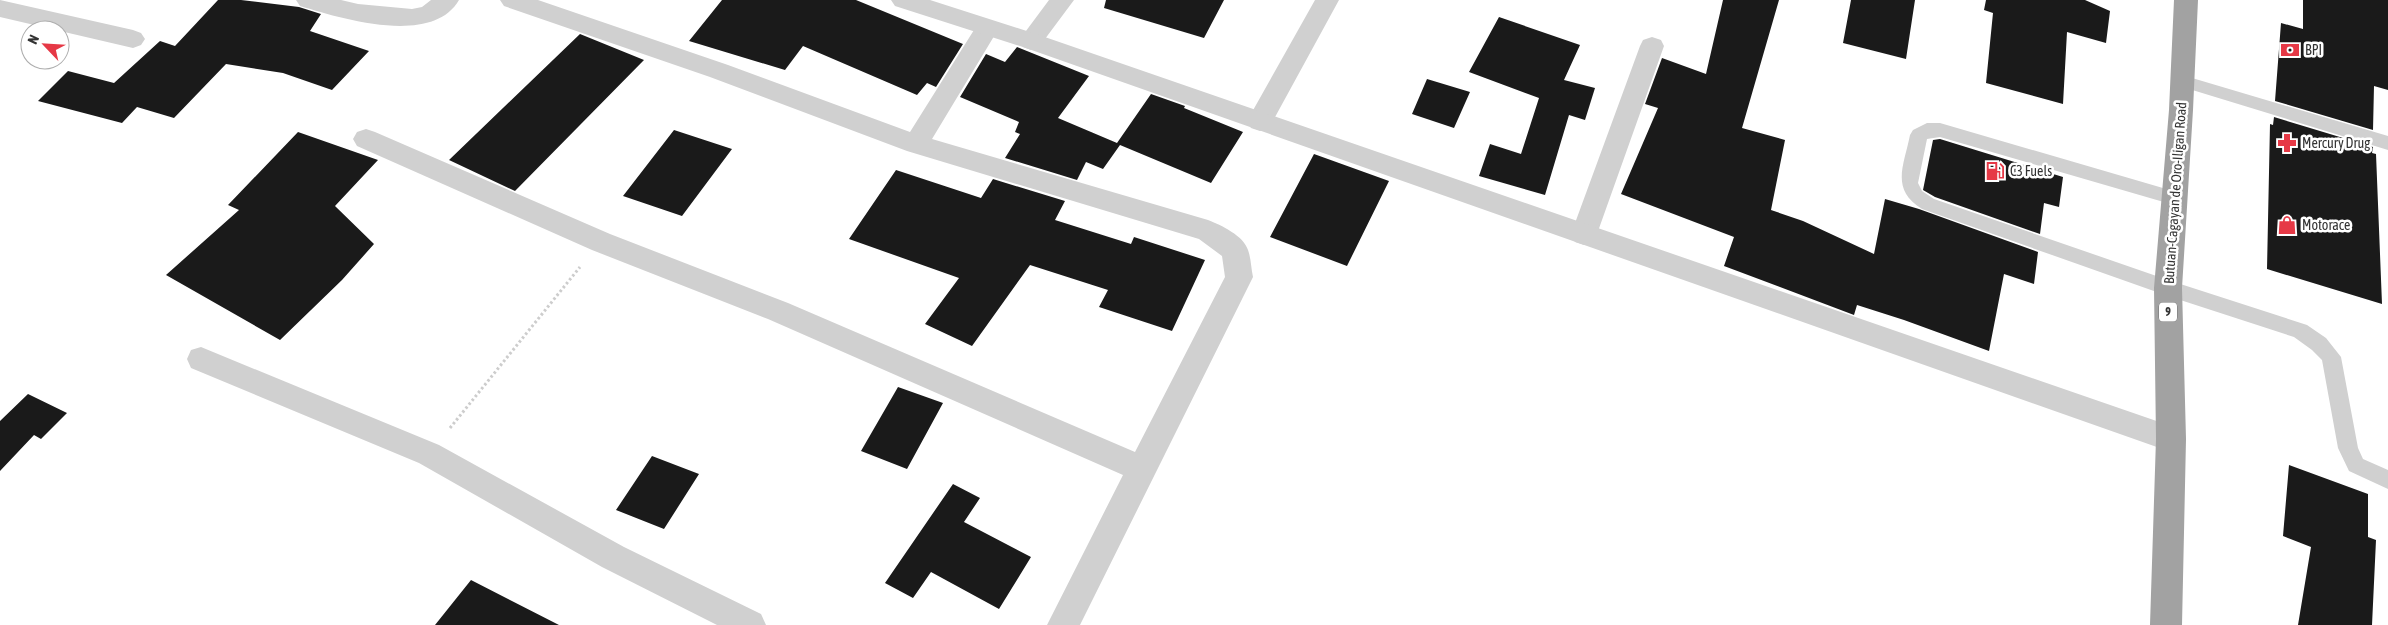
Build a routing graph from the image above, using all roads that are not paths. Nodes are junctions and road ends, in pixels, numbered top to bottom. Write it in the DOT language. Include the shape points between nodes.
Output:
graph roads {
  1 [pos="308,0"];
  2 [pos="447,0"];
  3 [pos="512,0"];
  4 [pos="903,0"];
  5 [pos="1062,0"];
  6 [pos="1327,0"];
  7 [pos="2186,0"];
  8 [pos="0,8"];
  9 [pos="987,28"];
  10 [pos="133,39"];
  11 [pos="1031,41"];
  12 [pos="1652,46"];
  13 [pos="2182,82"];
  14 [pos="1260,121"];
  15 [pos="366,139"];
  16 [pos="2388,143"];
  17 [pos="916,144"];
  18 [pos="2174,198"];
  19 [pos="1584,234"];
  20 [pos="2168,288"];
  21 [pos="201,359"];
  22 [pos="2171,439"];
  23 [pos="1141,468"];
  24 [pos="2388,480"];
  25 [pos="750,625"];
  26 [pos="1063,625"];
  27 [pos="2166,625"];
  1 -- 2 [label="street" via="358,13 412,18 430,13"];
  3 -- 17 [label="street" via="719,71"];
  4 -- 9 [label="street"];
  5 -- 11 [label="street"];
  6 -- 14 [label="street"];
  7 -- 13 [label="highway, Butuan-Cagayan de Oro-Iligan Road / 9"];
  8 -- 10 [label="street"];
  9 -- 11 [label="street"];
  9 -- 17 [label="street"];
  11 -- 14 [label="street"];
  12 -- 19 [label="street"];
  13 -- 16 [label="lane"];
  13 -- 18 [label="highway, Butuan-Cagayan de Oro-Iligan Road / 9"];
  14 -- 19 [label="street"];
  15 -- 23 [label="street" via="601,242 778,310"];
  17 -- 23 [label="street" via="1208,231 1235,250 1239,277"];
  18 -- 20 [label="highway, Butuan-Cagayan de Oro-Iligan Road / 9"];
  18 -- 20 [label="lane" via="1940,130 1927,130 1919,135 1909,183 1915,196 1928,204"];
  19 -- 22 [label="street"];
  20 -- 22 [label="highway, Butuan-Cagayan de Oro-Iligan Road / 9"];
  20 -- 24 [label="lane" via="2300,331 2319,344 2331,357 2348,448 2356,465"];
  21 -- 25 [label="street" via="429,454 613,557"];
  22 -- 27 [label="highway, Butuan-Cagayan de Oro-Iligan Road / 9"];
  23 -- 26 [label="street"];
}
